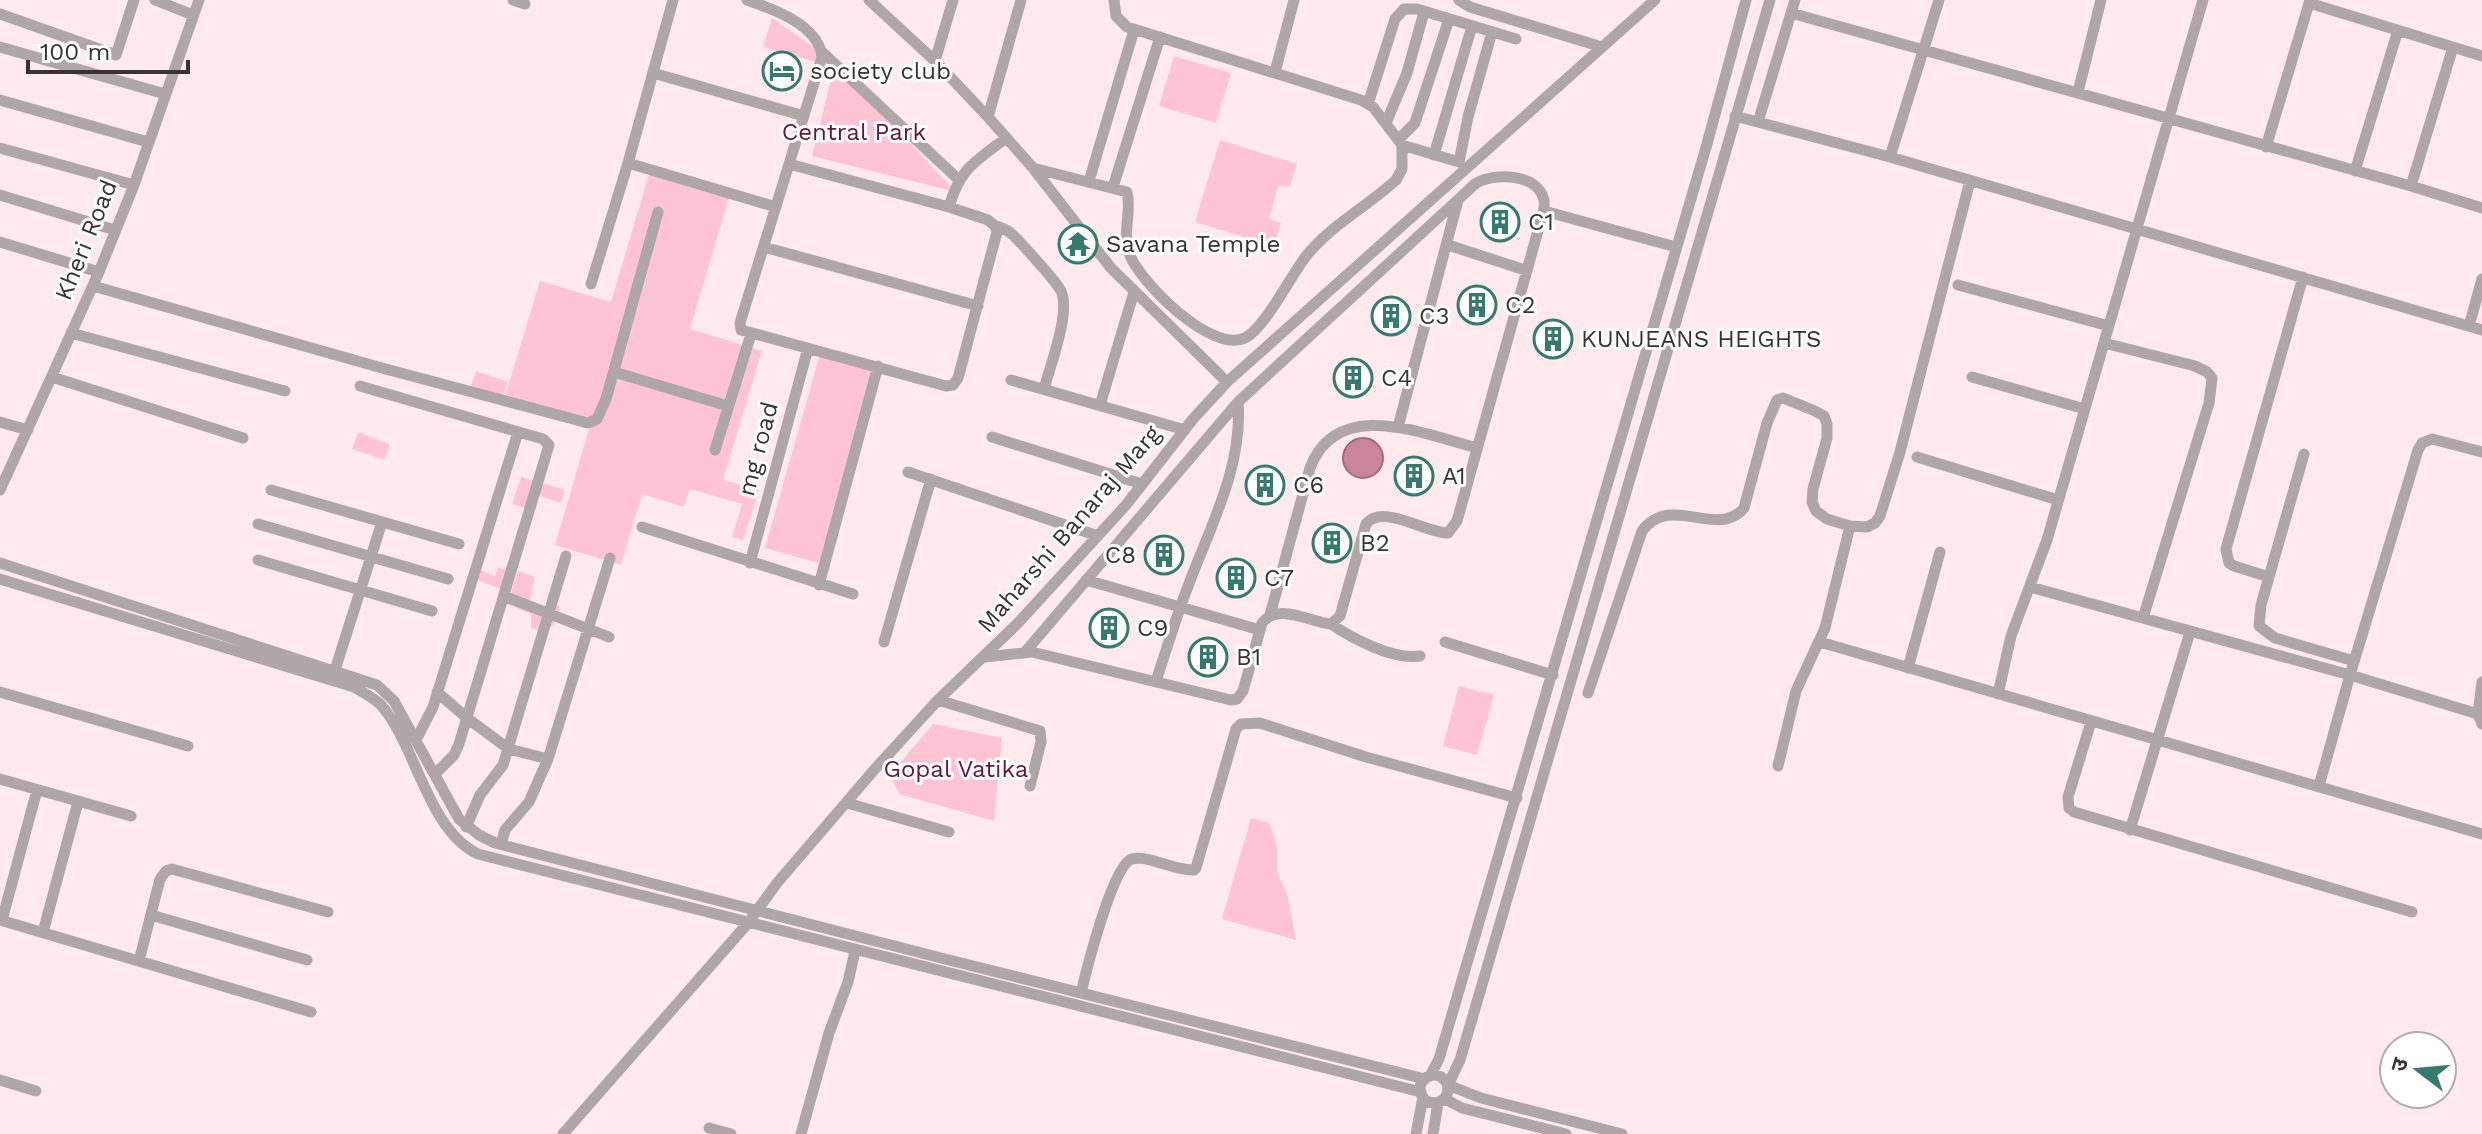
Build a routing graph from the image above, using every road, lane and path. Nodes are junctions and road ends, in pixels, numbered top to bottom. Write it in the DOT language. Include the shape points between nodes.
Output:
graph roads {
  1 [pos="134,0"];
  2 [pos="155,0"];
  3 [pos="199,0"];
  4 [pos="673,0"];
  5 [pos="747,0"];
  6 [pos="869,0"];
  7 [pos="953,0"];
  8 [pos="1021,0"];
  9 [pos="1114,0"];
  10 [pos="1294,0"];
  11 [pos="1459,0"];
  12 [pos="1655,0"];
  13 [pos="1746,0"];
  14 [pos="1770,0"];
  15 [pos="1795,0"];
  16 [pos="1939,0"];
  17 [pos="2101,0"];
  18 [pos="2203,0"];
  19 [pos="2310,2"];
  20 [pos="1424,12"];
  21 [pos="1791,13"];
  22 [pos="0,14"];
  23 [pos="193,15"];
  24 [pos="1449,19"];
  25 [pos="1472,26"];
  26 [pos="1134,30"];
  27 [pos="2398,30"];
  28 [pos="1492,32"];
  29 [pos="1160,37"];
  30 [pos="1516,39"];
  31 [pos="0,47"];
  32 [pos="1602,47"];
  33 [pos="2453,47"];
  34 [pos="1925,49"];
  35 [pos="821,51"];
  36 [pos="2482,56"];
  37 [pos="935,61"];
  38 [pos="1275,72"];
  39 [pos="653,73"];
  40 [pos="2078,92"];
  41 [pos="165,94"];
  42 [pos="0,100"];
  43 [pos="1368,104"];
  44 [pos="804,116"];
  45 [pos="1735,116"];
  46 [pos="988,117"];
  47 [pos="2169,117"];
  48 [pos="1758,122"];
  49 [pos="1386,123"];
  50 [pos="1006,138"];
  51 [pos="148,142"];
  52 [pos="1400,142"];
  53 [pos="2266,147"];
  54 [pos="0,148"];
  55 [pos="1434,155"];
  56 [pos="1890,157"];
  57 [pos="628,163"];
  58 [pos="789,164"];
  59 [pos="1033,168"];
  60 [pos="2355,171"];
  61 [pos="958,179"];
  62 [pos="1089,181"];
  63 [pos="1970,181"];
  64 [pos="134,185"];
  65 [pos="2411,186"];
  66 [pos="1113,187"];
  67 [pos="0,195"];
  68 [pos="1458,200"];
  69 [pos="776,207"];
  70 [pos="949,207"];
  71 [pos="2482,208"];
  72 [pos="1544,211"];
  73 [pos="658,212"];
  74 [pos="995,226"];
  75 [pos="115,230"];
  76 [pos="2137,231"];
  77 [pos="0,242"];
  78 [pos="1448,245"];
  79 [pos="764,247"];
  80 [pos="1676,247"];
  81 [pos="1525,270"];
  82 [pos="99,272"];
  83 [pos="2303,277"];
  84 [pos="2482,279"];
  85 [pos="591,284"];
  86 [pos="1958,285"];
  87 [pos="93,286"];
  88 [pos="1134,292"];
  89 [pos="978,306"];
  90 [pos="2109,326"];
  91 [pos="2469,326"];
  92 [pos="2482,330"];
  93 [pos="71,333"];
  94 [pos="751,334"];
  95 [pos="2104,343"];
  96 [pos="808,348"];
  97 [pos="878,366"];
  98 [pos="614,372"];
  99 [pos="52,377"];
  100 [pos="1972,377"];
  101 [pos="1011,380"];
  102 [pos="1227,382"];
  103 [pos="360,386"];
  104 [pos="1044,389"];
  105 [pos="285,391"];
  106 [pos="1238,402"];
  107 [pos="1100,405"];
  108 [pos="728,406"];
  109 [pos="2085,409"];
  110 [pos="0,422"];
  111 [pos="1398,427"];
  112 [pos="28,430"];
  113 [pos="1185,430"];
  114 [pos="518,432"];
  115 [pos="992,437"];
  116 [pos="243,438"];
  117 [pos="1477,448"];
  118 [pos="715,450"];
  119 [pos="2482,452"];
  120 [pos="2304,454"];
  121 [pos="1917,457"];
  122 [pos="908,472"];
  123 [pos="931,479"];
  124 [pos="1142,484"];
  125 [pos="0,490"];
  126 [pos="271,490"];
  127 [pos="2058,500"];
  128 [pos="382,522"];
  129 [pos="258,524"];
  130 [pos="1850,526"];
  131 [pos="642,527"];
  132 [pos="1098,536"];
  133 [pos="459,544"];
  134 [pos="1940,552"];
  135 [pos="566,556"];
  136 [pos="371,557"];
  137 [pos="610,558"];
  138 [pos="258,560"];
  139 [pos="0,563"];
  140 [pos="750,563"];
  141 [pos="2269,577"];
  142 [pos="0,579"];
  143 [pos="448,579"];
  144 [pos="1086,580"];
  145 [pos="819,585"];
  146 [pos="2030,587"];
  147 [pos="361,590"];
  148 [pos="853,594"];
  149 [pos="504,596"];
  150 [pos="1180,608"];
  151 [pos="432,611"];
  152 [pos="549,614"];
  153 [pos="1270,615"];
  154 [pos="2143,618"];
  155 [pos="1331,624"];
  156 [pos="588,630"];
  157 [pos="1260,630"];
  158 [pos="2190,632"];
  159 [pos="609,637"];
  160 [pos="884,642"];
  161 [pos="1445,642"];
  162 [pos="1820,642"];
  163 [pos="1026,651"];
  164 [pos="1420,656"];
  165 [pos="986,657"];
  166 [pos="2354,661"];
  167 [pos="1908,668"];
  168 [pos="335,670"];
  169 [pos="1553,675"];
  170 [pos="2350,675"];
  171 [pos="1156,681"];
  172 [pos="2482,682"];
  173 [pos="0,692"];
  174 [pos="437,692"];
  175 [pos="1588,693"];
  176 [pos="1998,694"];
  177 [pos="938,700"];
  178 [pos="467,718"];
  179 [pos="2480,719"];
  180 [pos="2091,722"];
  181 [pos="416,740"];
  182 [pos="2156,741"];
  183 [pos="188,746"];
  184 [pos="509,749"];
  185 [pos="548,759"];
  186 [pos="1778,766"];
  187 [pos="435,774"];
  188 [pos="0,779"];
  189 [pos="1030,786"];
  190 [pos="2319,786"];
  191 [pos="37,790"];
  192 [pos="1517,798"];
  193 [pos="78,802"];
  194 [pos="847,803"];
  195 [pos="131,816"];
  196 [pos="466,827"];
  197 [pos="2130,830"];
  198 [pos="949,832"];
  199 [pos="2482,834"];
  200 [pos="501,844"];
  201 [pos="757,911"];
  202 [pos="328,912"];
  203 [pos="2412,912"];
  204 [pos="151,915"];
  205 [pos="1,920"];
  206 [pos="748,923"];
  207 [pos="43,932"];
  208 [pos="855,951"];
  209 [pos="307,960"];
  210 [pos="139,961"];
  211 [pos="1081,993"];
  212 [pos="311,1012"];
  213 [pos="1427,1077"];
  214 [pos="0,1080"];
  215 [pos="1448,1085"];
  216 [pos="36,1091"];
  217 [pos="1422,1094"];
  218 [pos="1442,1101"];
  219 [pos="709,1128"];
  220 [pos="563,1134"];
  221 [pos="731,1134"];
  222 [pos="801,1134"];
  223 [pos="1416,1134"];
  224 [pos="1433,1134"];
  225 [pos="1566,1134"];
  226 [pos="1622,1134"];
  1 -- 22 [label="street" via="116,55"];
  2 -- 23 [label="street"];
  3 -- 23 [label="street, Kheri Road"];
  4 -- 39 [label="street"];
  5 -- 35 [label="street" via="803,28"];
  6 -- 37 [label="street"];
  7 -- 37 [label="street"];
  8 -- 46 [label="street"];
  9 -- 26 [label="street" via="1118,19"];
  10 -- 38 [label="street"];
  11 -- 32 [label="street"];
  12 -- 32 [label="street, Maharshi Banaraj Marg"];
  13 -- 80 [label="street"];
  14 -- 45 [label="street"];
  15 -- 21 [label="street"];
  16 -- 34 [label="street"];
  17 -- 40 [label="street"];
  18 -- 47 [label="street"];
  19 -- 27 [label="street"];
  19 -- 53 [label="street"];
  20 -- 24 [label="street"];
  20 -- 43 [label="street" via="1404,9 1395,19"];
  20 -- 49 [label="street" via="1404,83"];
  21 -- 34 [label="street"];
  21 -- 48 [label="street"];
  23 -- 41 [label="street, Kheri Road"];
  24 -- 25 [label="street"];
  24 -- 52 [label="street" via="1415,123"];
  25 -- 28 [label="street"];
  25 -- 55 [label="street"];
  26 -- 29 [label="street"];
  26 -- 62 [label="street"];
  27 -- 33 [label="street"];
  27 -- 60 [label="street"];
  28 -- 30 [label="street"];
  28 -- 55 [label="street" via="1459,162"];
  29 -- 38 [label="street"];
  29 -- 66 [label="street"];
  31 -- 41 [label="street"];
  32 -- 102 [label="street, Maharshi Banaraj Marg"];
  33 -- 36 [label="street"];
  33 -- 65 [label="street"];
  34 -- 40 [label="street"];
  34 -- 56 [label="street"];
  35 -- 44 [label="street"];
  35 -- 61 [label="street"];
  37 -- 46 [label="street"];
  38 -- 43 [label="street"];
  39 -- 44 [label="street"];
  39 -- 57 [label="street"];
  40 -- 47 [label="street"];
  41 -- 51 [label="street, Kheri Road"];
  42 -- 51 [label="street"];
  43 -- 49 [label="street"];
  44 -- 58 [label="street"];
  45 -- 48 [label="street"];
  45 -- 215 [label="street" via="1460,1060"];
  46 -- 50 [label="street"];
  47 -- 53 [label="street"];
  47 -- 76 [label="street"];
  48 -- 56 [label="street"];
  49 -- 52 [label="street"];
  50 -- 59 [label="street"];
  50 -- 61 [label="street"];
  51 -- 64 [label="street, Kheri Road"];
  52 -- 55 [label="street"];
  52 -- 66 [label="street" via="1402,169 1396,180 1308,253 1254,332 1239,340 1196,325 1135,268 1125,237 1127,192"];
  53 -- 60 [label="street"];
  54 -- 64 [label="street"];
  56 -- 63 [label="street"];
  57 -- 69 [label="street"];
  57 -- 85 [label="street"];
  58 -- 69 [label="street"];
  58 -- 70 [label="street"];
  59 -- 62 [label="street"];
  59 -- 88 [label="street"];
  60 -- 65 [label="street"];
  61 -- 70 [label="street"];
  62 -- 66 [label="street"];
  63 -- 76 [label="street"];
  63 -- 130 [label="street" via="1880,516 1867,527"];
  64 -- 75 [label="street, Kheri Road"];
  65 -- 71 [label="street"];
  67 -- 75 [label="street"];
  68 -- 72 [label="street" via="1483,179 1505,175 1539,190"];
  68 -- 78 [label="street"];
  68 -- 106 [label="street"];
  69 -- 79 [label="street"];
  70 -- 74 [label="street"];
  72 -- 80 [label="street"];
  72 -- 81 [label="street"];
  73 -- 98 [label="street"];
  74 -- 89 [label="street"];
  74 -- 104 [label="street" via="1017,239 1063,297"];
  75 -- 82 [label="street, Kheri Road"];
  76 -- 83 [label="street"];
  76 -- 90 [label="street"];
  77 -- 82 [label="street"];
  78 -- 81 [label="street"];
  78 -- 111 [label="street"];
  79 -- 89 [label="street"];
  79 -- 94 [label="street" via="740,323 741,330"];
  80 -- 169 [label="street"];
  81 -- 117 [label="street"];
  82 -- 87 [label="street, Kheri Road"];
  83 -- 91 [label="street"];
  83 -- 141 [label="street" via="2226,549 2234,566"];
  84 -- 91 [label="street"];
  86 -- 90 [label="street"];
  87 -- 93 [label="street, Kheri Road"];
  87 -- 98 [label="street" via="588,423 600,415"];
  88 -- 102 [label="street"];
  88 -- 107 [label="street"];
  89 -- 97 [label="street" via="953,385"];
  90 -- 95 [label="street"];
  91 -- 92 [label="street"];
  93 -- 99 [label="street, Kheri Road"];
  93 -- 105 [label="street"];
  94 -- 96 [label="street"];
  94 -- 108 [label="street"];
  95 -- 109 [label="street"];
  95 -- 154 [label="street" via="2195,366 2212,378 2209,403"];
  96 -- 97 [label="street"];
  96 -- 140 [label="street, mg road"];
  97 -- 145 [label="street"];
  98 -- 108 [label="street"];
  99 -- 112 [label="street, Kheri Road"];
  99 -- 116 [label="street"];
  100 -- 109 [label="street"];
  101 -- 104 [label="street"];
  102 -- 113 [label="street, Maharshi Banaraj Marg"];
  103 -- 114 [label="street"];
  104 -- 107 [label="street"];
  106 -- 144 [label="street"];
  106 -- 150 [label="street" via="1233,466"];
  107 -- 113 [label="street"];
  108 -- 118 [label="street"];
  109 -- 127 [label="street"];
  110 -- 112 [label="street"];
  111 -- 117 [label="street"];
  111 -- 153 [label="street" via="1346,429 1319,449"];
  112 -- 125 [label="street, Kheri Road"];
  113 -- 124 [label="street, Maharshi Banaraj Marg"];
  114 -- 149 [label="street" via="543,439 549,449"];
  114 -- 174 [label="street"];
  115 -- 124 [label="street"];
  117 -- 155 [label="street" via="1457,521 1448,533 1384,515 1366,524 1344,609"];
  119 -- 166 [label="street" via="2432,439 2422,443"];
  120 -- 141 [label="street"];
  121 -- 127 [label="street"];
  122 -- 123 [label="street"];
  123 -- 132 [label="street"];
  123 -- 160 [label="street"];
  124 -- 132 [label="street, Maharshi Banaraj Marg"];
  126 -- 128 [label="street"];
  127 -- 146 [label="street"];
  128 -- 133 [label="street"];
  128 -- 136 [label="street"];
  129 -- 136 [label="street"];
  130 -- 162 [label="street"];
  130 -- 175 [label="street" via="1827,519 1812,502 1827,438 1824,416 1797,402 1777,400 1737,517 1659,515 1642,531"];
  131 -- 140 [label="street"];
  132 -- 165 [label="street, Maharshi Banaraj Marg"];
  134 -- 167 [label="street"];
  135 -- 152 [label="street"];
  136 -- 143 [label="street"];
  136 -- 147 [label="street"];
  137 -- 156 [label="street"];
  138 -- 147 [label="street"];
  139 -- 168 [label="street"];
  140 -- 145 [label="street"];
  141 -- 166 [label="street" via="2258,617 2264,632"];
  142 -- 206 [label="street" via="365,693 386,712 450,833 467,849"];
  144 -- 150 [label="street"];
  144 -- 163 [label="street"];
  145 -- 148 [label="street"];
  146 -- 154 [label="street"];
  146 -- 176 [label="street" via="2011,636"];
  147 -- 151 [label="street"];
  147 -- 168 [label="street"];
  149 -- 152 [label="street"];
  149 -- 178 [label="street"];
  150 -- 157 [label="street"];
  150 -- 171 [label="street"];
  152 -- 156 [label="street"];
  152 -- 184 [label="street"];
  153 -- 155 [label="street"];
  153 -- 157 [label="street"];
  154 -- 158 [label="street"];
  155 -- 164 [label="street" via="1361,642"];
  156 -- 159 [label="street"];
  156 -- 185 [label="street"];
  157 -- 171 [label="street" via="1237,699"];
  158 -- 170 [label="street"];
  158 -- 182 [label="street"];
  161 -- 169 [label="street"];
  162 -- 167 [label="street"];
  162 -- 186 [label="street" via="1796,691"];
  163 -- 165 [label="street"];
  163 -- 171 [label="street"];
  165 -- 177 [label="street, Maharshi Banaraj Marg"];
  166 -- 170 [label="street"];
  167 -- 176 [label="street"];
  168 -- 181 [label="street" via="387,692"];
  169 -- 192 [label="street"];
  170 -- 179 [label="street"];
  170 -- 190 [label="street"];
  172 -- 179 [label="street"];
  173 -- 183 [label="street"];
  174 -- 178 [label="street"];
  174 -- 181 [label="street"];
  176 -- 180 [label="street"];
  177 -- 189 [label="street" via="1040,731"];
  177 -- 194 [label="street, Maharshi Banaraj Marg"];
  178 -- 184 [label="street"];
  178 -- 187 [label="street" via="454,755"];
  180 -- 182 [label="street"];
  180 -- 197 [label="street" via="2069,808"];
  181 -- 187 [label="street"];
  182 -- 190 [label="street"];
  182 -- 197 [label="street"];
  184 -- 185 [label="street"];
  184 -- 196 [label="street"];
  185 -- 200 [label="street" via="529,802 505,830"];
  187 -- 196 [label="street"];
  188 -- 191 [label="street"];
  190 -- 199 [label="street"];
  191 -- 193 [label="street"];
  191 -- 205 [label="street"];
  192 -- 211 [label="street" via="1260,723 1241,724 1196,868 1126,862 1107,904"];
  192 -- 213 [label="street" via="1439,1059"];
  193 -- 195 [label="street"];
  193 -- 207 [label="street"];
  194 -- 198 [label="street"];
  194 -- 201 [label="street, Maharshi Banaraj Marg"];
  196 -- 200 [label="street"];
  197 -- 203 [label="street"];
  200 -- 201 [label="street"];
  201 -- 206 [label="street, Maharshi Banaraj Marg"];
  201 -- 211 [label="street"];
  202 -- 204 [label="street" via="172,869 162,874"];
  204 -- 209 [label="street"];
  204 -- 210 [label="street"];
  205 -- 207 [label="street"];
  206 -- 208 [label="street"];
  206 -- 220 [label="street, Maharshi Banaraj Marg"];
  207 -- 210 [label="street"];
  208 -- 217 [label="street"];
  208 -- 222 [label="street"];
  210 -- 212 [label="street"];
  211 -- 213 [label="street"];
  213 -- 215 [label="street" via="1441,1076"];
  213 -- 217 [label="street"];
  214 -- 216 [label="street"];
  215 -- 218 [label="street"];
  215 -- 226 [label="street"];
  217 -- 218 [label="street" via="1429,1102"];
  217 -- 223 [label="street"];
  218 -- 224 [label="street"];
  218 -- 225 [label="street"];
  219 -- 221 [label="street"];
}
